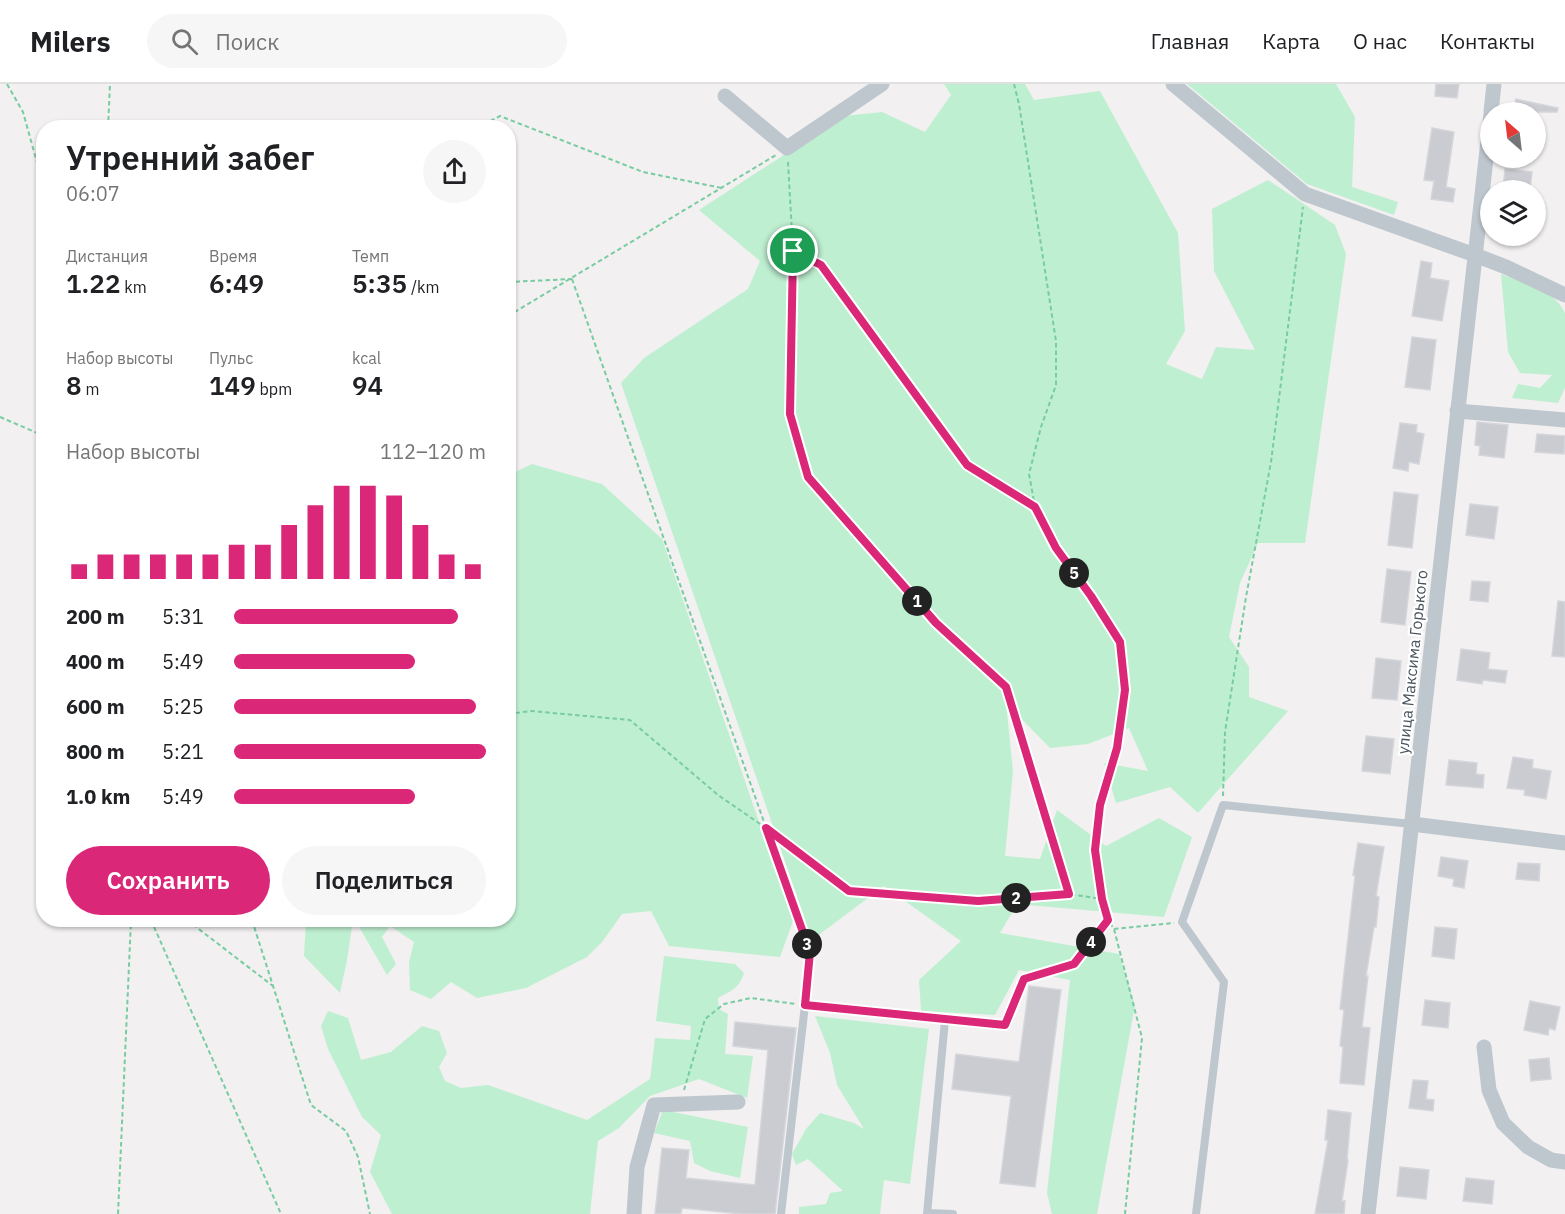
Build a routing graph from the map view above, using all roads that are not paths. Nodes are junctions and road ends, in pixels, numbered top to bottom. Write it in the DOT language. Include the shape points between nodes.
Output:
graph roads {
  1 [pos="882,84"];
  2 [pos="1173,84"];
  3 [pos="1494,84"];
  4 [pos="725,96"];
  5 [pos="1492,102"];
  6 [pos="1485,168"];
  7 [pos="1475,255"];
  8 [pos="1565,295"];
  9 [pos="1457,411"];
  10 [pos="1565,420"];
  11 [pos="1413,824"];
  12 [pos="1565,843"];
  13 [pos="1484,1047"];
  14 [pos="738,1102"];
  15 [pos="1565,1162"];
  16 [pos="927,1213"];
  17 [pos="634,1214"];
  18 [pos="781,1214"];
  19 [pos="953,1214"];
  20 [pos="1196,1214"];
  21 [pos="1368,1214"];
  1 -- 4 [label="street" via="787,148"];
  2 -- 7 [label="street" via="1305,194"];
  3 -- 5 [label="street, улица Максима Горького"];
  6 -- 7 [label="street, улица Максима Горького"];
  7 -- 8 [label="street"];
  7 -- 9 [label="street, улица Максима Горького"];
  9 -- 10 [label="street"];
  9 -- 11 [label="street, улица Максима Горького"];
  11 -- 12 [label="street"];
  11 -- 20 [label="lane" via="1223,805 1182,922 1224,982"];
  11 -- 21 [label="street, улица Максима Горького"];
  13 -- 15 [label="street" via="1489,1090 1503,1123 1528,1147 1551,1160"];
  14 -- 17 [label="street" via="654,1105 637,1167"];
  16 -- 18 [label="lane" via="945,1020 805,1005"];
  16 -- 19 [label="lane"];
}
